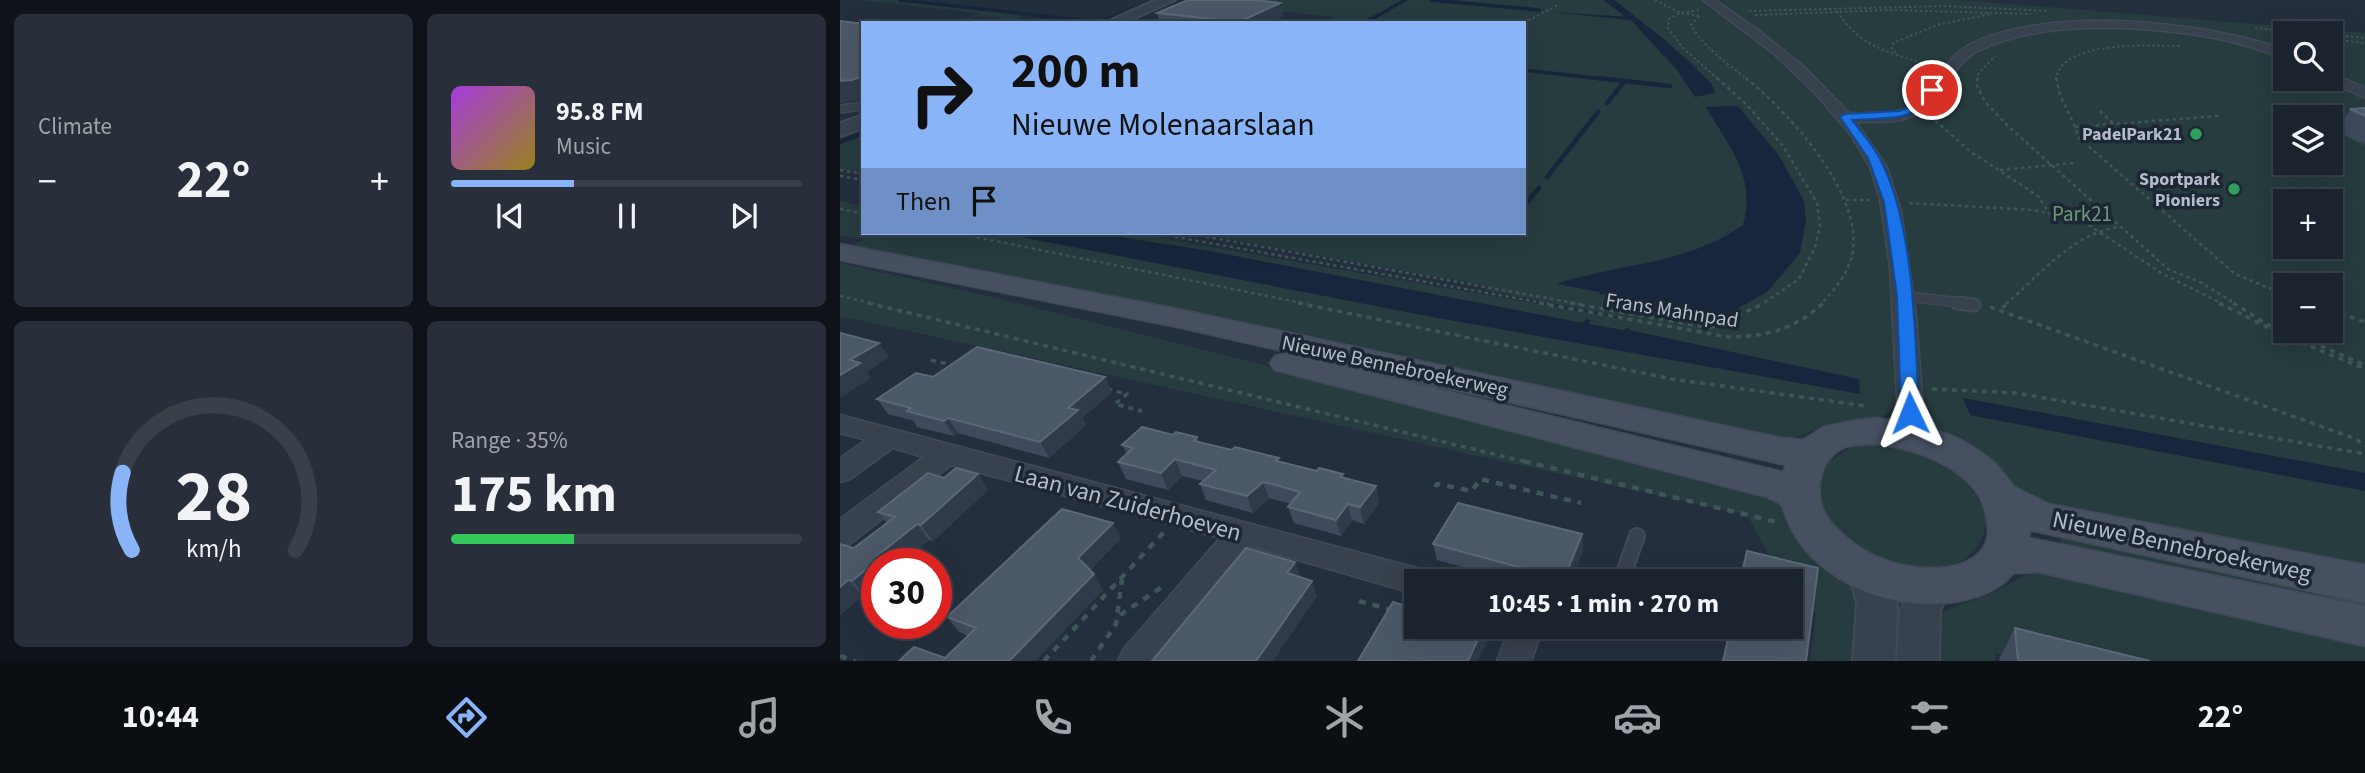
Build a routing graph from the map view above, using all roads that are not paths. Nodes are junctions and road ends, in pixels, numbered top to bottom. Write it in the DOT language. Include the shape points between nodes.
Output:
graph roads {
  1 [pos="1168,0"];
  2 [pos="1708,0"];
  3 [pos="1116,21"];
  4 [pos="2273,49"];
  5 [pos="2343,83"];
  6 [pos="2365,94"];
  7 [pos="861,106"];
  8 [pos="840,109"];
  9 [pos="1845,117"];
  10 [pos="861,122"];
  11 [pos="840,130"];
  12 [pos="840,252"];
  13 [pos="978,280"];
  14 [pos="1905,296"];
  15 [pos="1974,305"];
  16 [pos="1911,413"];
  17 [pos="840,424"];
  18 [pos="888,438"];
  19 [pos="948,453"];
  20 [pos="1812,454"];
  21 [pos="840,472"];
  22 [pos="2003,499"];
  23 [pos="1806,513"];
  24 [pos="1241,533"];
  25 [pos="840,535"];
  26 [pos="1637,536"];
  27 [pos="2005,556"];
  28 [pos="1625,569"];
  29 [pos="1867,572"];
  30 [pos="1404,578"];
  31 [pos="2365,584"];
  32 [pos="1931,588"];
  33 [pos="2365,626"];
  34 [pos="1522,639"];
  35 [pos="1135,661"];
  36 [pos="1514,661"];
  37 [pos="1874,661"];
  38 [pos="1918,661"];
  1 -- 3 [label="street"];
  2 -- 9 [label="street" via="1793,65"];
  4 -- 9 [label="street" via="2182,31 2094,25 2043,28 2004,36 1964,53 1918,108 1902,114"];
  5 -- 6 [label="street"];
  7 -- 8 [label="lane"];
  9 -- 14 [label="street" via="1874,158 1891,202"];
  10 -- 11 [label="street"];
  12 -- 13 [label="main road, Nieuwe Bennebroekerweg"];
  13 -- 20 [label="main road, Nieuwe Bennebroekerweg"];
  13 -- 23 [label="main road, Nieuwe Bennebroekerweg" via="1404,394 1720,469 1780,486"];
  14 -- 15 [label="lane"];
  14 -- 16 [label="street"];
  16 -- 20 [label="main road" via="1877,431 1826,441"];
  16 -- 22 [label="main road" via="1986,476"];
  17 -- 18 [label="street, Laan van Zuiderhoeven"];
  18 -- 19 [label="street, Laan van Zuiderhoeven"];
  18 -- 21 [label="street"];
  19 -- 24 [label="street, Laan van Zuiderhoeven"];
  19 -- 25 [label="street"];
  20 -- 23 [label="main road" via="1801,470"];
  22 -- 27 [label="main road" via="2011,522"];
  22 -- 31 [label="main road, Nieuwe Bennebroekerweg" via="2042,518"];
  23 -- 29 [label="main road" via="1838,554"];
  24 -- 30 [label="street, Laan van Zuiderhoeven"];
  24 -- 35 [label="street"];
  26 -- 28 [label="lane"];
  27 -- 32 [label="main road" via="1987,572 1962,584"];
  27 -- 33 [label="main road, Nieuwe Bennebroekerweg" via="2038,555"];
  29 -- 32 [label="main road"];
  29 -- 37 [label="street" via="1877,603"];
  32 -- 38 [label="street" via="1920,611"];
  34 -- 36 [label="street"];
}
